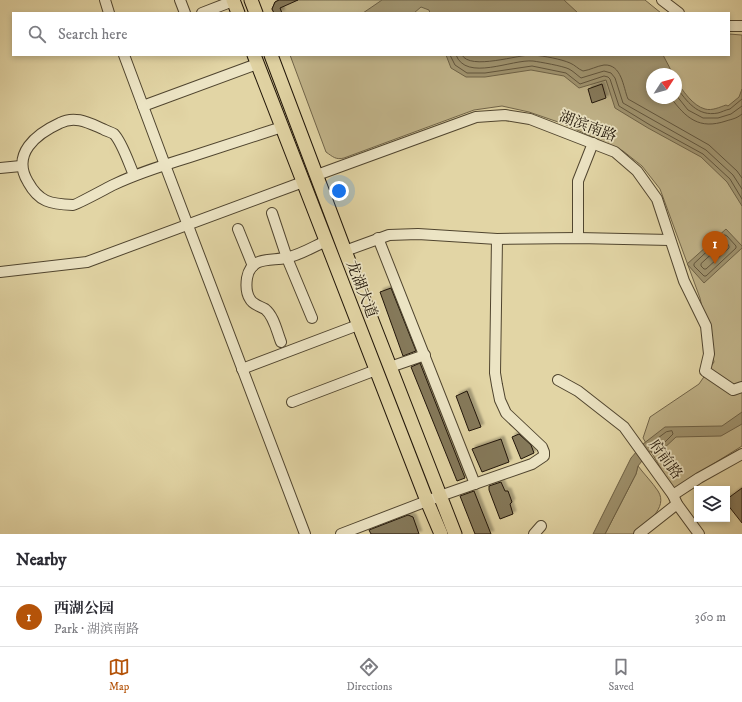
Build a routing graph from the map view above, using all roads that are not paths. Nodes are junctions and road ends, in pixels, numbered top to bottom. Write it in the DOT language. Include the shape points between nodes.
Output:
graph roads {
  1 [pos="105,0"];
  2 [pos="180,0"];
  3 [pos="233,0"];
  4 [pos="662,0"];
  5 [pos="109,12"];
  6 [pos="185,12"];
  7 [pos="204,12"];
  8 [pos="238,12"];
  9 [pos="678,12"];
  10 [pos="730,26"];
  11 [pos="742,26"];
  12 [pos="124,56"];
  13 [pos="272,56"];
  14 [pos="256,60"];
  15 [pos="143,106"];
  16 [pos="282,127"];
  17 [pos="593,143"];
  18 [pos="164,165"];
  19 [pos="21,166"];
  20 [pos="0,168"];
  21 [pos="134,175"];
  22 [pos="317,175"];
  23 [pos="303,182"];
  24 [pos="272,213"];
  25 [pos="188,225"];
  26 [pos="238,229"];
  27 [pos="378,238"];
  28 [pos="578,238"];
  29 [pos="498,239"];
  30 [pos="670,240"];
  31 [pos="326,241"];
  32 [pos="345,251"];
  33 [pos="287,258"];
  34 [pos="252,266"];
  35 [pos="0,272"];
  36 [pos="312,318"];
  37 [pos="358,325"];
  38 [pos="281,342"];
  39 [pos="425,355"];
  40 [pos="390,367"];
  41 [pos="242,369"];
  42 [pos="376,370"];
  43 [pos="558,380"];
  44 [pos="742,387"];
  45 [pos="292,402"];
  46 [pos="742,454"];
  47 [pos="475,484"];
  48 [pos="440,496"];
  49 [pos="675,500"];
  50 [pos="427,501"];
  51 [pos="541,526"];
  52 [pos="305,534"];
  53 [pos="341,534"];
  54 [pos="441,534"];
  55 [pos="455,534"];
  56 [pos="534,534"];
  57 [pos="640,534"];
  58 [pos="699,534"];
  1 -- 5 [label="street"];
  2 -- 6 [label="street"];
  3 -- 7 [label="street"];
  3 -- 8 [label="main road"];
  4 -- 9 [label="street"];
  10 -- 11 [label="street"];
  12 -- 15 [label="street"];
  13 -- 22 [label="main road, 龙湖大道"];
  14 -- 15 [label="street"];
  14 -- 16 [label="main road, 龙湖大道"];
  15 -- 18 [label="street"];
  16 -- 18 [label="street"];
  16 -- 23 [label="main road, 龙湖大道"];
  17 -- 22 [label="street, 湖滨南路" via="530,119 504,115 476,117"];
  17 -- 28 [label="street" via="578,181"];
  17 -- 30 [label="street, 湖滨南路" via="615,152 637,171 657,199"];
  18 -- 21 [label="street"];
  18 -- 25 [label="street"];
  19 -- 20 [label="street"];
  19 -- 21 [label="street" via="25,178 40,198 61,204 75,205"];
  19 -- 21 [label="street" via="24,153 34,139 62,122 74,119 113,134 120,143"];
  22 -- 32 [label="main road, 龙湖大道"];
  23 -- 25 [label="street"];
  23 -- 31 [label="main road, 龙湖大道"];
  24 -- 33 [label="street"];
  25 -- 35 [label="street" via="87,262"];
  25 -- 41 [label="street"];
  26 -- 34 [label="street"];
  27 -- 29 [label="street" via="418,234"];
  27 -- 32 [label="street"];
  27 -- 39 [label="street"];
  28 -- 29 [label="street"];
  28 -- 30 [label="street"];
  29 -- 47 [label="street" via="496,385 506,413 542,448 544,456 532,464"];
  30 -- 44 [label="street, 湖滨南路" via="684,281 706,326 709,354 705,371 733,390"];
  31 -- 33 [label="street"];
  31 -- 37 [label="main road, 龙湖大道"];
  32 -- 40 [label="main road, 龙湖大道"];
  33 -- 34 [label="street" via="260,261"];
  33 -- 36 [label="street"];
  34 -- 38 [label="street" via="246,286 250,300 270,315"];
  37 -- 41 [label="street"];
  37 -- 42 [label="main road, 龙湖大道"];
  39 -- 40 [label="street"];
  39 -- 47 [label="street"];
  40 -- 48 [label="main road, 龙湖大道"];
  41 -- 52 [label="street"];
  42 -- 45 [label="street"];
  42 -- 50 [label="main road, 龙湖大道"];
  43 -- 49 [label="street, 府前路" via="578,391 624,427"];
  46 -- 49 [label="street" via="699,478"];
  47 -- 48 [label="street"];
  48 -- 50 [label="street"];
  48 -- 55 [label="main road, 龙湖大道"];
  49 -- 57 [label="street"];
  49 -- 58 [label="street, 府前路"];
  50 -- 53 [label="street"];
  50 -- 54 [label="main road, 龙湖大道"];
  51 -- 56 [label="street"];
}
